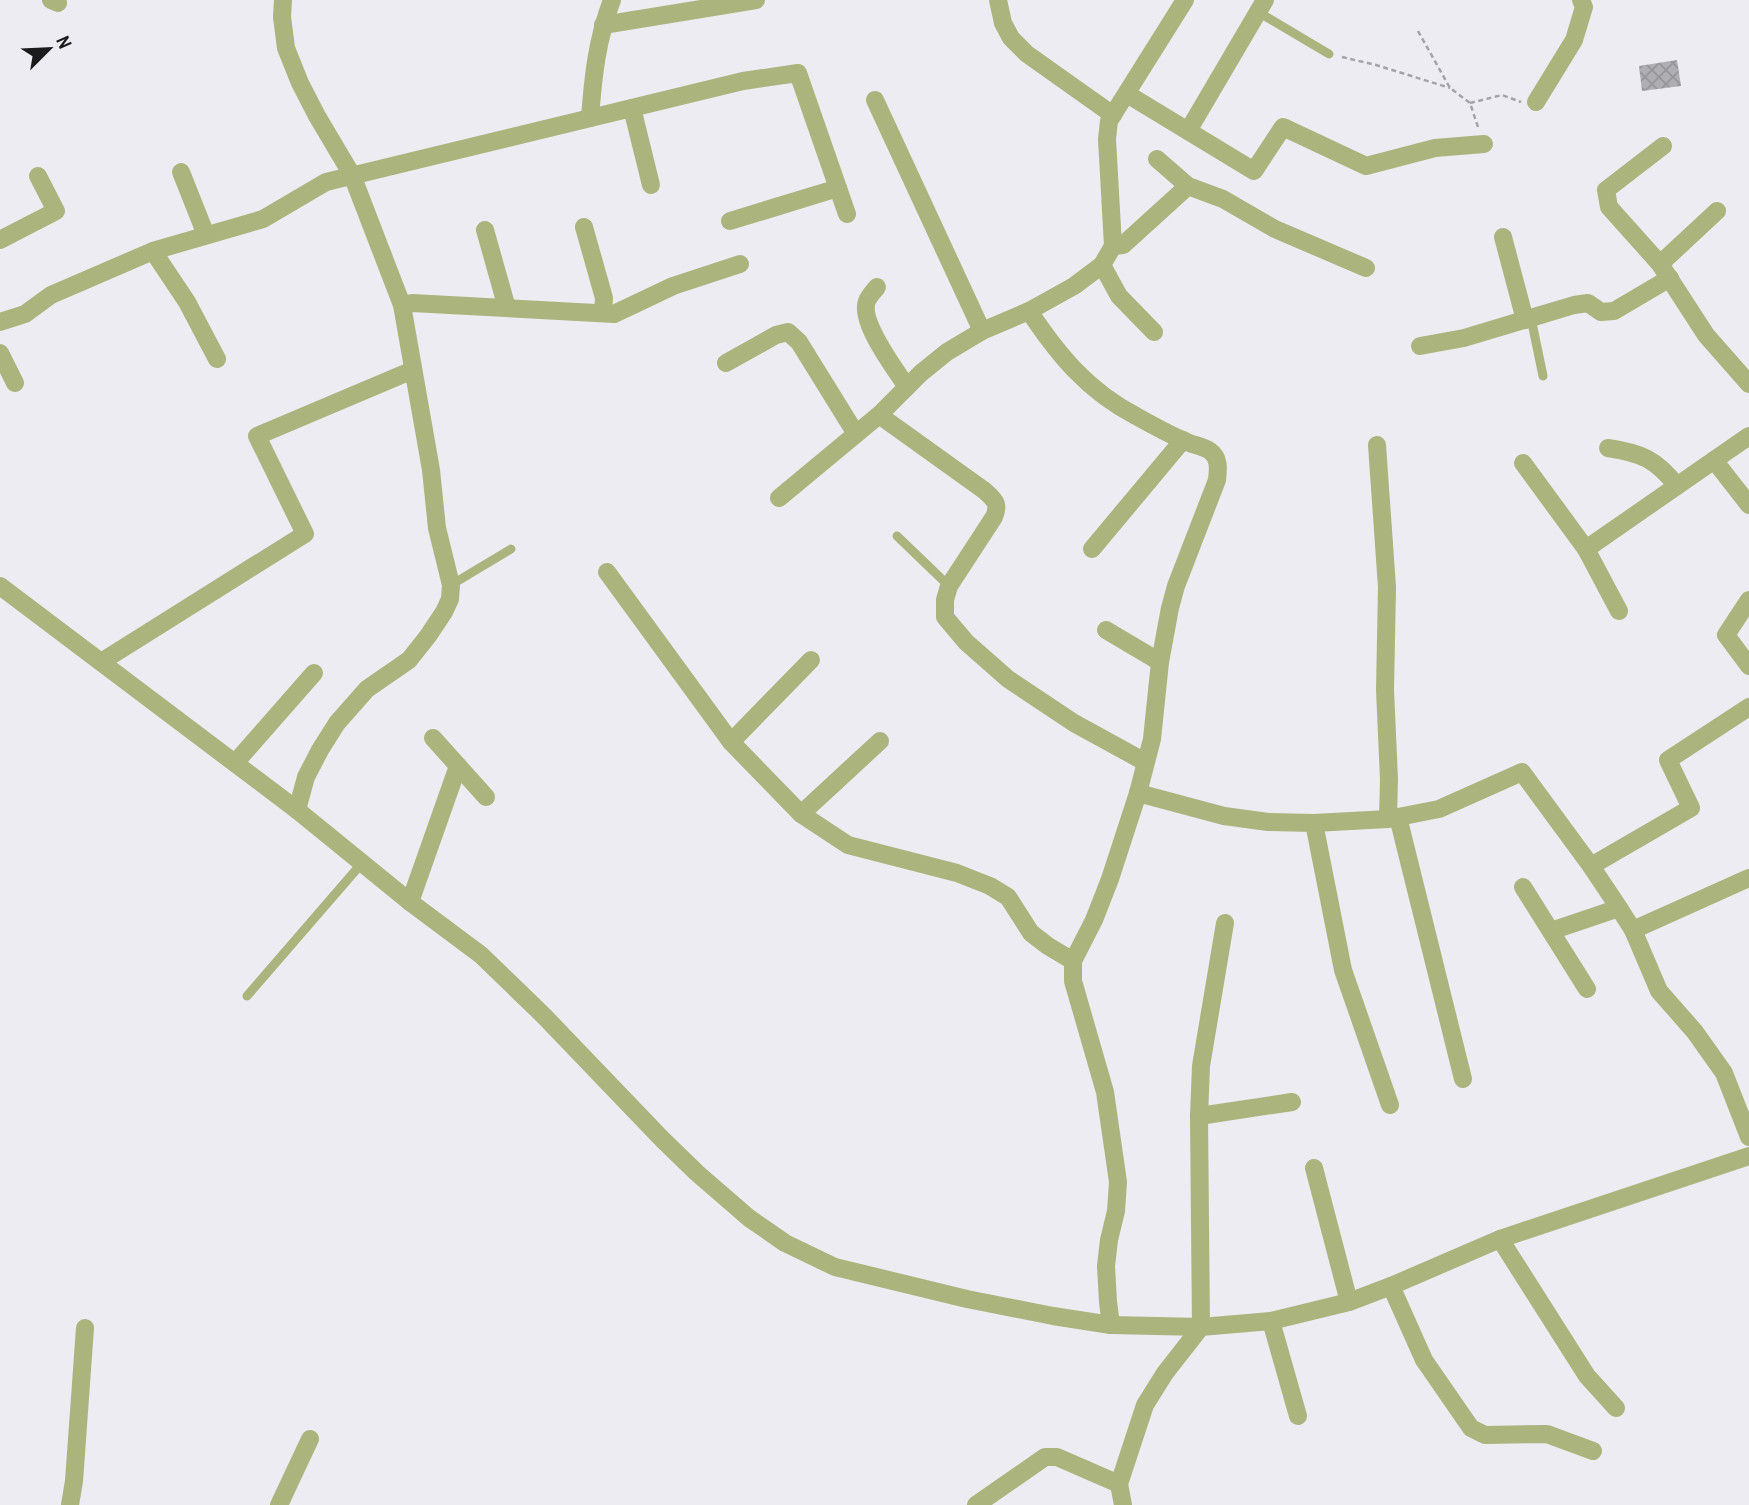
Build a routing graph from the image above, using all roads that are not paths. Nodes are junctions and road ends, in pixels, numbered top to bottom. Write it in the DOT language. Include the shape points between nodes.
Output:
graph roads {
  1 [pos="283,0"];
  2 [pos="612,0"];
  3 [pos="755,0"];
  4 [pos="998,0"];
  5 [pos="1185,0"];
  6 [pos="1581,0"];
  7 [pos="1261,6"];
  8 [pos="603,25"];
  9 [pos="1329,54"];
  10 [pos="1127,94"];
  11 [pos="875,100"];
  12 [pos="1535,102"];
  13 [pos="632,108"];
  14 [pos="1113,115"];
  15 [pos="590,118"];
  16 [pos="1188,131"];
  17 [pos="1484,144"];
  18 [pos="1663,146"];
  19 [pos="1157,159"];
  20 [pos="181,172"];
  21 [pos="352,175"];
  22 [pos="38,176"];
  23 [pos="651,185"];
  24 [pos="1188,186"];
  25 [pos="838,188"];
  26 [pos="1717,211"];
  27 [pos="847,214"];
  28 [pos="730,221"];
  29 [pos="584,226"];
  30 [pos="485,230"];
  31 [pos="206,235"];
  32 [pos="1503,237"];
  33 [pos="0,240"];
  34 [pos="1113,246"];
  35 [pos="153,251"];
  36 [pos="740,264"];
  37 [pos="1102,265"];
  38 [pos="1366,268"];
  39 [pos="1665,271"];
  40 [pos="877,286"];
  41 [pos="402,305"];
  42 [pos="507,308"];
  43 [pos="1029,311"];
  44 [pos="603,313"];
  45 [pos="1528,319"];
  46 [pos="0,322"];
  47 [pos="982,331"];
  48 [pos="1154,332"];
  49 [pos="1420,346"];
  50 [pos="0,353"];
  51 [pos="217,359"];
  52 [pos="726,362"];
  53 [pos="412,370"];
  54 [pos="1543,376"];
  55 [pos="15,383"];
  56 [pos="1749,383"];
  57 [pos="907,387"];
  58 [pos="879,415"];
  59 [pos="856,434"];
  60 [pos="1749,436"];
  61 [pos="1183,440"];
  62 [pos="1377,445"];
  63 [pos="1608,448"];
  64 [pos="1714,460"];
  65 [pos="1523,463"];
  66 [pos="1677,486"];
  67 [pos="779,498"];
  68 [pos="1749,505"];
  69 [pos="897,536"];
  70 [pos="511,549"];
  71 [pos="1092,549"];
  72 [pos="1586,549"];
  73 [pos="607,572"];
  74 [pos="451,585"];
  75 [pos="0,586"];
  76 [pos="949,586"];
  77 [pos="1749,600"];
  78 [pos="1619,611"];
  79 [pos="1106,630"];
  80 [pos="811,660"];
  81 [pos="101,662"];
  82 [pos="1160,662"];
  83 [pos="1749,666"];
  84 [pos="314,673"];
  85 [pos="1749,707"];
  86 [pos="433,738"];
  87 [pos="880,741"];
  88 [pos="732,742"];
  89 [pos="1145,762"];
  90 [pos="235,763"];
  91 [pos="458,766"];
  92 [pos="1138,793"];
  93 [pos="486,797"];
  94 [pos="297,810"];
  95 [pos="802,814"];
  96 [pos="1393,818"];
  97 [pos="1314,823"];
  98 [pos="362,863"];
  99 [pos="1591,866"];
  100 [pos="1749,878"];
  101 [pos="1523,887"];
  102 [pos="410,902"];
  103 [pos="1619,908"];
  104 [pos="1225,923"];
  105 [pos="1633,930"];
  106 [pos="1550,931"];
  107 [pos="1073,961"];
  108 [pos="1587,989"];
  109 [pos="247,996"];
  110 [pos="1463,1079"];
  111 [pos="1292,1102"];
  112 [pos="1390,1105"];
  113 [pos="1199,1116"];
  114 [pos="1749,1137"];
  115 [pos="1749,1156"];
  116 [pos="1314,1167"];
  117 [pos="1500,1239"];
  118 [pos="1391,1286"];
  119 [pos="1349,1302"];
  120 [pos="1271,1321"];
  121 [pos="1111,1325"];
  122 [pos="1201,1327"];
  123 [pos="85,1328"];
  124 [pos="1616,1408"];
  125 [pos="1298,1416"];
  126 [pos="310,1439"];
  127 [pos="1593,1451"];
  128 [pos="1119,1485"];
  129 [pos="70,1505"];
  130 [pos="279,1505"];
  131 [pos="976,1505"];
  132 [pos="1123,1505"];
  1 -- 21 [label="street" via="286,48 317,116"];
  2 -- 8 [label="street"];
  3 -- 8 [label="street"];
  4 -- 14 [label="street" via="1003,23 1027,54"];
  5 -- 10 [label="street"];
  6 -- 12 [label="street" via="1584,7 1574,40"];
  7 -- 9 [label="lane"];
  7 -- 16 [label="street"];
  8 -- 15 [label="street"];
  10 -- 14 [label="street"];
  10 -- 16 [label="street"];
  11 -- 47 [label="street"];
  13 -- 15 [label="street"];
  13 -- 23 [label="street"];
  13 -- 25 [label="street" via="743,81 798,73"];
  14 -- 34 [label="street" via="1107,139"];
  15 -- 21 [label="street"];
  16 -- 17 [label="street" via="1254,171 1283,127 1366,166 1435,148"];
  18 -- 39 [label="street" via="1606,190 1609,207"];
  19 -- 24 [label="street"];
  20 -- 31 [label="street"];
  21 -- 31 [label="street" via="326,182 263,219"];
  21 -- 41 [label="street"];
  22 -- 33 [label="street" via="56,211"];
  24 -- 34 [label="street" via="1123,245"];
  24 -- 38 [label="street"];
  25 -- 27 [label="street"];
  25 -- 28 [label="street"];
  26 -- 39 [label="street"];
  29 -- 44 [label="street" via="604,298"];
  30 -- 42 [label="street"];
  31 -- 35 [label="street"];
  32 -- 45 [label="street"];
  34 -- 37 [label="street"];
  35 -- 46 [label="street"];
  35 -- 51 [label="street"];
  36 -- 44 [label="street" via="673,286 614,314"];
  37 -- 43 [label="street"];
  37 -- 48 [label="street" via="1119,296"];
  39 -- 45 [label="street" via="1614,311 1601,312 1588,303"];
  39 -- 56 [label="street" via="1706,335"];
  40 -- 57 [label="street" via="866,301 866,316"];
  41 -- 42 [label="street"];
  41 -- 53 [label="street"];
  42 -- 44 [label="street"];
  43 -- 47 [label="street"];
  43 -- 61 [label="street" via="1082,379 1134,415"];
  45 -- 49 [label="street"];
  45 -- 54 [label="lane"];
  47 -- 57 [label="street" via="947,352"];
  50 -- 55 [label="street"];
  52 -- 59 [label="street" via="788,332 799,342"];
  53 -- 74 [label="street" via="437,528"];
  53 -- 81 [label="street" via="257,436 305,534"];
  57 -- 58 [label="street"];
  58 -- 59 [label="street"];
  58 -- 76 [label="street" via="995,500 994,517"];
  59 -- 67 [label="street"];
  60 -- 64 [label="street"];
  61 -- 71 [label="street"];
  61 -- 82 [label="street" via="1210,451 1219,467 1176,586"];
  62 -- 96 [label="street" via="1387,587 1385,690"];
  63 -- 66 [label="street" via="1653,461"];
  64 -- 66 [label="street"];
  64 -- 68 [label="street"];
  65 -- 72 [label="street"];
  66 -- 72 [label="street"];
  69 -- 76 [label="lane"];
  70 -- 74 [label="lane"];
  72 -- 78 [label="street"];
  73 -- 88 [label="street"];
  74 -- 94 [label="street" via="444,612 409,660 367,689 337,723 306,777"];
  75 -- 81 [label="street"];
  76 -- 89 [label="street" via="945,617 966,642 1008,678 1074,723"];
  77 -- 83 [label="street" via="1726,635"];
  79 -- 82 [label="street"];
  80 -- 88 [label="street"];
  81 -- 90 [label="street"];
  82 -- 89 [label="street" via="1152,739"];
  84 -- 90 [label="street"];
  85 -- 99 [label="street" via="1668,760 1691,808"];
  86 -- 91 [label="street"];
  87 -- 95 [label="street"];
  88 -- 95 [label="street"];
  89 -- 92 [label="street"];
  90 -- 94 [label="street"];
  91 -- 93 [label="street"];
  91 -- 102 [label="street"];
  92 -- 97 [label="street" via="1224,816"];
  92 -- 107 [label="street" via="1110,879"];
  94 -- 98 [label="street"];
  95 -- 107 [label="street" via="848,845 990,886 1008,897 1031,933"];
  96 -- 97 [label="street"];
  96 -- 99 [label="street" via="1439,809 1522,772"];
  96 -- 110 [label="street"];
  97 -- 112 [label="street" via="1343,970"];
  98 -- 102 [label="street"];
  98 -- 109 [label="lane"];
  99 -- 103 [label="street"];
  100 -- 105 [label="street"];
  101 -- 106 [label="street"];
  102 -- 121 [label="street" via="481,955 696,1173 785,1243 835,1267 888,1281"];
  103 -- 105 [label="street"];
  103 -- 106 [label="street"];
  104 -- 113 [label="street" via="1201,1066"];
  105 -- 114 [label="street" via="1660,991 1724,1073"];
  106 -- 108 [label="street"];
  107 -- 121 [label="street" via="1073,981 1105,1092 1118,1182 1106,1266"];
  111 -- 113 [label="street"];
  113 -- 122 [label="street"];
  115 -- 117 [label="street"];
  116 -- 119 [label="street"];
  117 -- 118 [label="street"];
  117 -- 124 [label="street" via="1587,1376"];
  118 -- 119 [label="street"];
  118 -- 127 [label="street" via="1423,1360 1471,1427 1485,1435 1547,1433"];
  119 -- 120 [label="street"];
  120 -- 122 [label="street"];
  120 -- 125 [label="street"];
  121 -- 122 [label="street"];
  122 -- 128 [label="street" via="1145,1405"];
  123 -- 129 [label="street"];
  126 -- 130 [label="street"];
  128 -- 131 [label="street" via="1057,1457 1045,1457"];
  128 -- 132 [label="street"];
}
